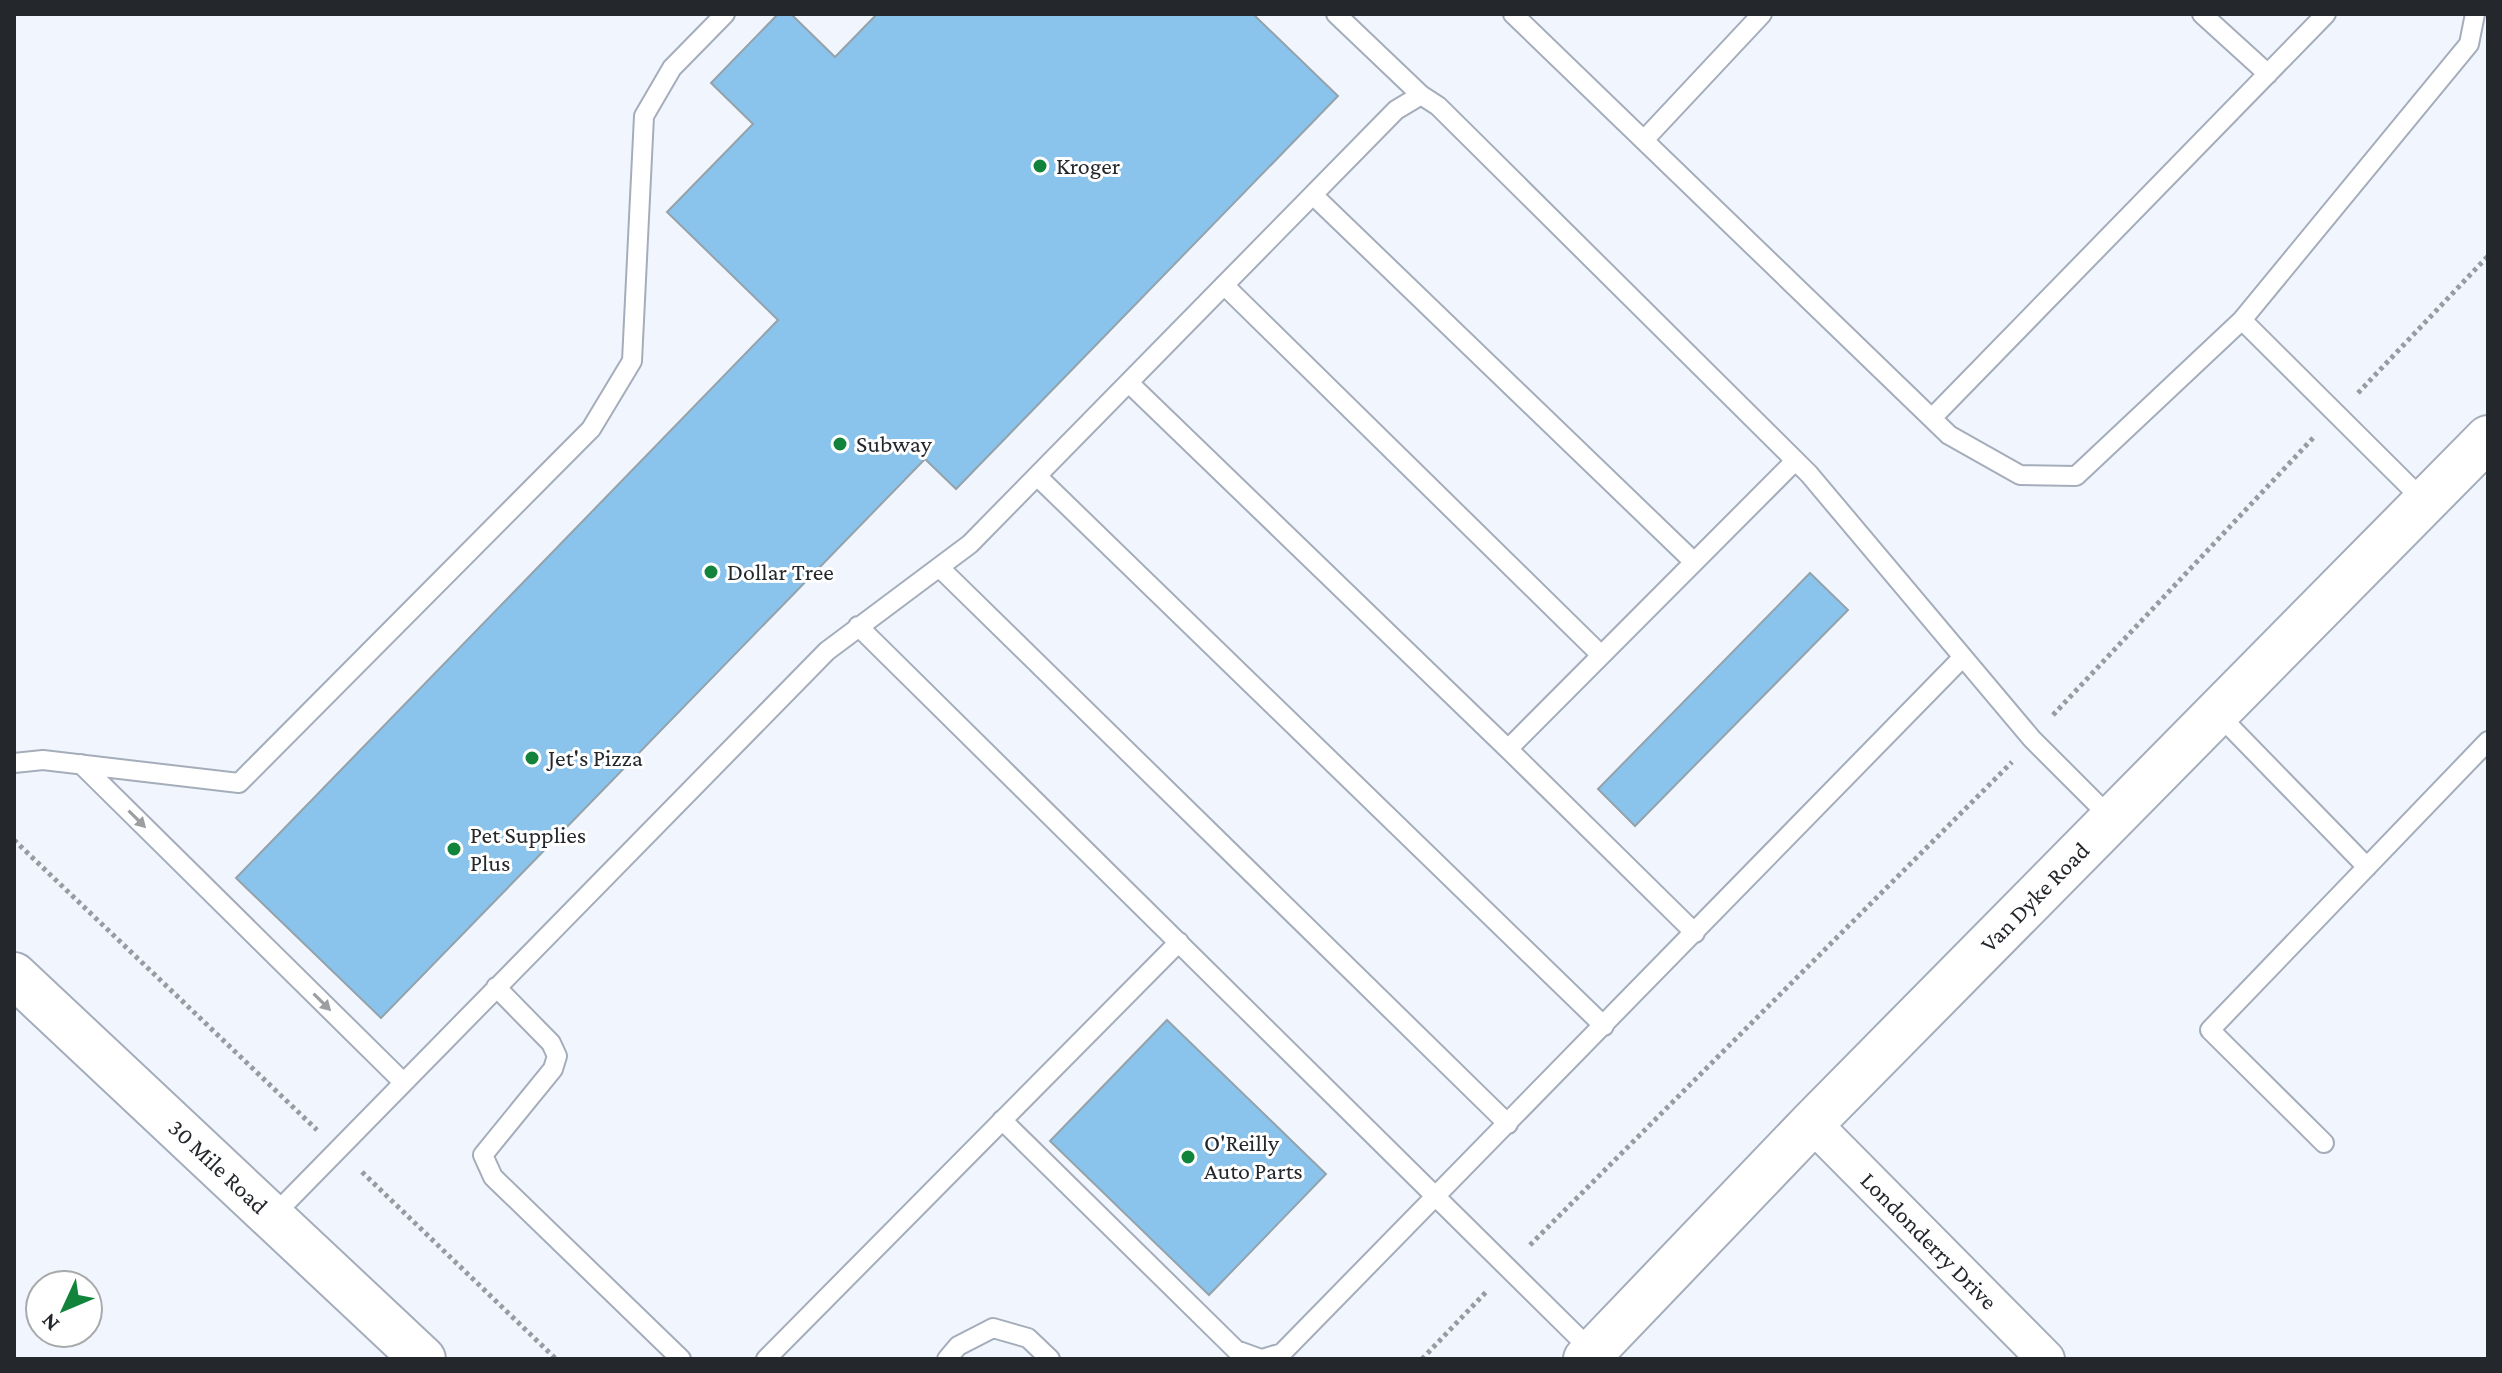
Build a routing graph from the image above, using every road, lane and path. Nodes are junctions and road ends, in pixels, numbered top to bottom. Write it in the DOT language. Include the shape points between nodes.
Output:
graph roads {
  1 [pos="725,14"];
  2 [pos="1336,14"];
  3 [pos="1513,14"];
  4 [pos="1762,14"];
  5 [pos="2202,14"];
  6 [pos="2326,14"];
  7 [pos="2475,14"];
  8 [pos="2268,74"];
  9 [pos="1421,95"];
  10 [pos="1644,140"];
  11 [pos="1313,195"];
  12 [pos="2488,256"];
  13 [pos="1224,285"];
  14 [pos="2242,320"];
  15 [pos="1129,383"];
  16 [pos="2337,414"];
  17 [pos="1932,418"];
  18 [pos="2488,438"];
  19 [pos="1795,461"];
  20 [pos="1037,476"];
  21 [pos="2424,501"];
  22 [pos="1694,562"];
  23 [pos="940,568"];
  24 [pos="858,626"];
  25 [pos="1601,655"];
  26 [pos="1963,657"];
  27 [pos="2216,712"];
  28 [pos="2032,739"];
  29 [pos="2488,741"];
  30 [pos="1508,749"];
  31 [pos="14,763"];
  32 [pos="81,764"];
  33 [pos="2111,818"];
  34 [pos="14,840"];
  35 [pos="2367,867"];
  36 [pos="1695,933"];
  37 [pos="1179,942"];
  38 [pos="14,975"];
  39 [pos="496,987"];
  40 [pos="1604,1026"];
  41 [pos="403,1082"];
  42 [pos="1002,1120"];
  43 [pos="1812,1123"];
  44 [pos="1508,1124"];
  45 [pos="2324,1143"];
  46 [pos="337,1149"];
  47 [pos="1437,1198"];
  48 [pos="272,1217"];
  49 [pos="1508,1269"];
  50 [pos="1589,1355"];
  51 [pos="423,1359"];
  52 [pos="556,1359"];
  53 [pos="681,1359"];
  54 [pos="766,1359"];
  55 [pos="947,1359"];
  56 [pos="1050,1359"];
  57 [pos="1261,1359"];
  58 [pos="1422,1359"];
  59 [pos="2046,1359"];
  1 -- 32 [label="lane" via="672,68 644,116 632,361 591,429 239,783"];
  2 -- 9 [label="lane"];
  3 -- 10 [label="lane"];
  4 -- 10 [label="lane"];
  5 -- 8 [label="lane"];
  6 -- 8 [label="lane"];
  7 -- 14 [label="lane" via="2469,44"];
  8 -- 17 [label="lane"];
  9 -- 11 [label="lane" via="1396,110"];
  9 -- 19 [label="lane" via="1438,106"];
  10 -- 17 [label="lane"];
  11 -- 13 [label="lane"];
  11 -- 22 [label="lane"];
  12 -- 16 [label="path"];
  13 -- 15 [label="lane"];
  13 -- 25 [label="lane"];
  14 -- 16 [label="lane"];
  14 -- 17 [label="lane" via="2076,476 2020,475 1949,435"];
  15 -- 20 [label="lane"];
  15 -- 30 [label="lane"];
  16 -- 21 [label="lane"];
  16 -- 28 [label="path"];
  18 -- 21 [label="main road, Van Dyke Road"];
  19 -- 22 [label="lane"];
  19 -- 26 [label="lane"];
  20 -- 23 [label="lane"];
  20 -- 40 [label="lane"];
  21 -- 27 [label="main road, Van Dyke Road"];
  22 -- 25 [label="lane"];
  23 -- 24 [label="lane"];
  23 -- 44 [label="lane"];
  24 -- 37 [label="lane"];
  24 -- 39 [label="lane" via="827,651"];
  25 -- 30 [label="lane"];
  26 -- 28 [label="lane"];
  26 -- 36 [label="lane"];
  27 -- 33 [label="main road, Van Dyke Road"];
  27 -- 35 [label="lane"];
  28 -- 33 [label="lane"];
  28 -- 49 [label="path" via="1924,854"];
  29 -- 35 [label="lane"];
  30 -- 36 [label="lane"];
  31 -- 32 [label="lane"];
  32 -- 41 [label="lane, one-way"];
  33 -- 43 [label="main road, Van Dyke Road"];
  34 -- 46 [label="path"];
  35 -- 45 [label="lane" via="2210,1030"];
  36 -- 40 [label="lane"];
  37 -- 42 [label="lane"];
  37 -- 47 [label="lane"];
  38 -- 48 [label="main road, 30 Mile Road"];
  39 -- 41 [label="lane"];
  39 -- 53 [label="lane" via="551,1043 557,1056 553,1069 483,1155 493,1177"];
  40 -- 44 [label="lane"];
  41 -- 46 [label="lane"];
  42 -- 54 [label="lane"];
  42 -- 57 [label="lane" via="1236,1350"];
  43 -- 50 [label="main road, Van Dyke Road"];
  43 -- 59 [label="street, Londonderry Drive"];
  44 -- 47 [label="lane"];
  46 -- 48 [label="lane"];
  46 -- 52 [label="path"];
  47 -- 49 [label="lane"];
  47 -- 57 [label="lane" via="1282,1353"];
  48 -- 51 [label="main road, 30 Mile Road"];
  49 -- 50 [label="lane"];
  49 -- 58 [label="path"];
  55 -- 56 [label="lane" via="958,1346 993,1328 1028,1338"];
}
